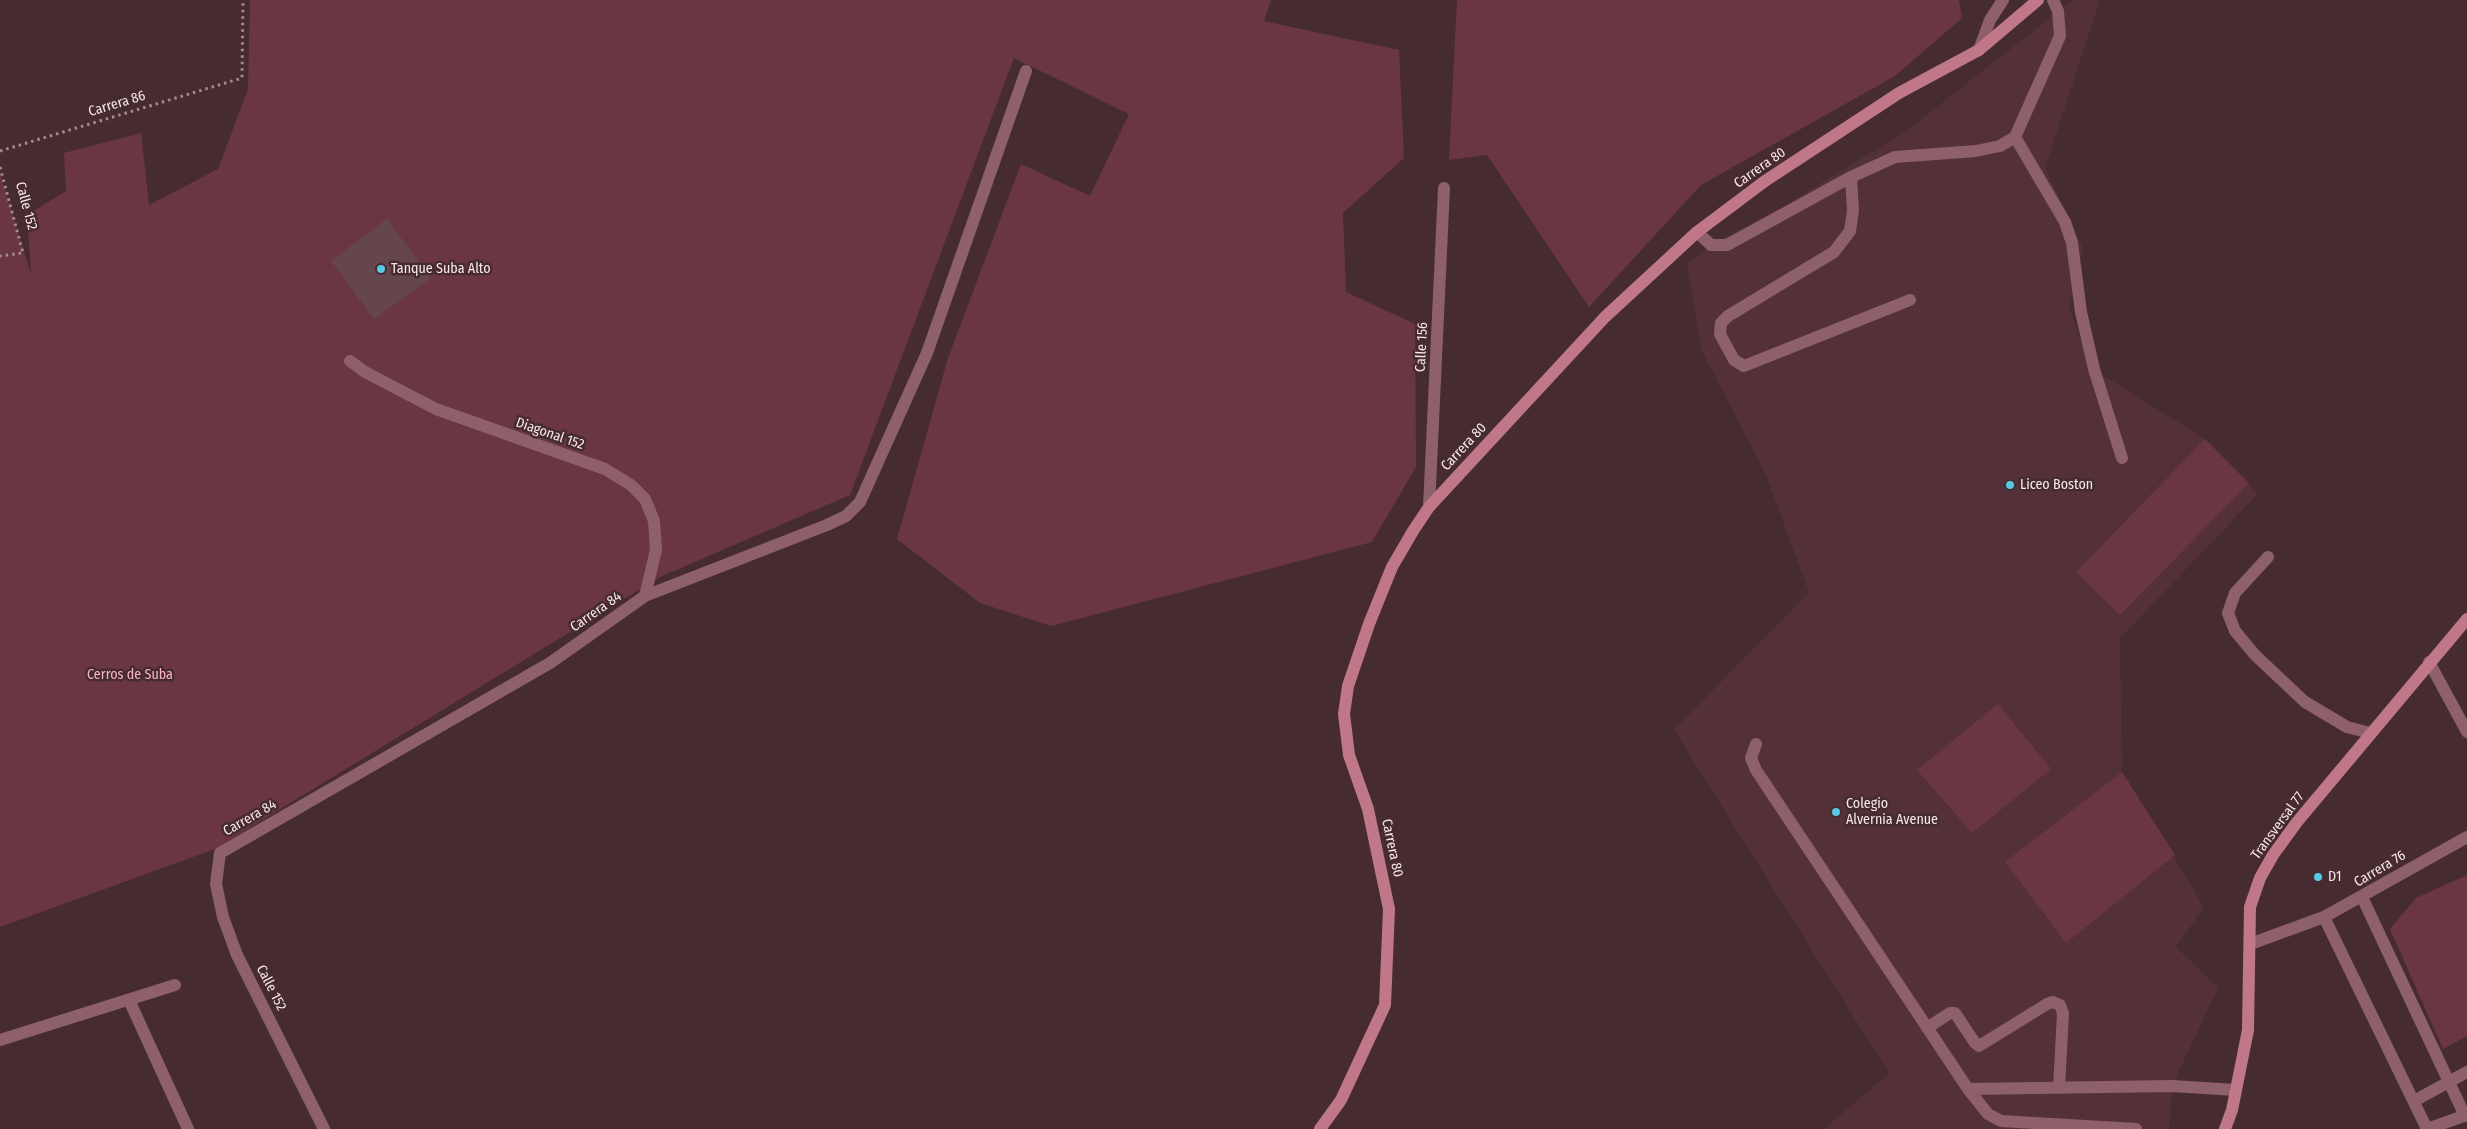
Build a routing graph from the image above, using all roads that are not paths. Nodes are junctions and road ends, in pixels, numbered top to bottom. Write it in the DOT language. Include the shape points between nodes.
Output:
graph roads {
  1 [pos="2003,0"];
  2 [pos="2038,0"];
  3 [pos="2053,0"];
  4 [pos="1979,50"];
  5 [pos="1026,71"];
  6 [pos="2015,137"];
  7 [pos="1851,177"];
  8 [pos="1444,188"];
  9 [pos="1697,232"];
  10 [pos="1910,300"];
  11 [pos="350,361"];
  12 [pos="2122,458"];
  13 [pos="1429,507"];
  14 [pos="2268,557"];
  15 [pos="645,596"];
  16 [pos="2467,619"];
  17 [pos="2429,662"];
  18 [pos="2467,732"];
  19 [pos="2370,733"];
  20 [pos="1756,744"];
  21 [pos="2467,837"];
  22 [pos="220,853"];
  23 [pos="2362,897"];
  24 [pos="2324,917"];
  25 [pos="2250,944"];
  26 [pos="175,985"];
  27 [pos="129,1000"];
  28 [pos="1927,1028"];
  29 [pos="0,1040"];
  30 [pos="2467,1072"];
  31 [pos="2449,1082"];
  32 [pos="2059,1088"];
  33 [pos="1968,1089"];
  34 [pos="2236,1090"];
  35 [pos="2414,1101"];
  36 [pos="2466,1115"];
  37 [pos="188,1129"];
  38 [pos="324,1129"];
  39 [pos="1320,1129"];
  40 [pos="2136,1129"];
  41 [pos="2225,1129"];
  42 [pos="2427,1129"];
  1 -- 4 [label="street" via="1990,20"];
  2 -- 4 [label="street, Carrera 80"];
  3 -- 6 [label="street" via="2058,11 2060,36"];
  4 -- 9 [label="street, Carrera 80" via="1899,93 1765,181"];
  5 -- 15 [label="street, Carrera 84" via="927,353 860,502 846,516"];
  6 -- 7 [label="street" via="2000,146 1976,151 1895,157"];
  6 -- 12 [label="street" via="2065,222 2072,242 2081,312 2094,369"];
  7 -- 9 [label="street" via="1727,245 1712,246"];
  7 -- 10 [label="street" via="1853,212 1850,231 1834,252 1728,316 1721,323 1720,334 1734,360 1744,366"];
  8 -- 13 [label="street, Calle 156"];
  9 -- 13 [label="street, Carrera 80" via="1605,317"];
  11 -- 15 [label="street, Diagonal 152" via="436,409 605,469 631,485 645,499 654,521 656,550"];
  13 -- 39 [label="street, Carrera 80" via="1392,567 1348,686 1344,714 1349,755 1368,809 1389,909 1385,1005 1341,1100"];
  14 -- 19 [label="street" via="2235,592 2228,613 2235,631 2304,702 2346,726"];
  15 -- 22 [label="street, Carrera 84" via="550,663"];
  16 -- 17 [label="street, Transversal 77"];
  17 -- 18 [label="street"];
  17 -- 19 [label="street, Transversal 77"];
  19 -- 25 [label="street, Transversal 77" via="2273,855 2260,878 2250,907"];
  20 -- 28 [label="street" via="1751,758 1756,770"];
  21 -- 23 [label="street, Carrera 76"];
  22 -- 38 [label="street, Calle 152" via="216,884 223,917 237,955"];
  23 -- 24 [label="street, Carrera 76"];
  23 -- 31 [label="street"];
  24 -- 25 [label="street, Carrera 76"];
  24 -- 35 [label="street"];
  25 -- 34 [label="street, Transversal 77" via="2248,1030"];
  26 -- 27 [label="street"];
  27 -- 29 [label="street"];
  27 -- 37 [label="street"];
  28 -- 32 [label="street" via="1955,1013 1979,1046 2047,1004 2060,1005 2063,1013"];
  28 -- 33 [label="street"];
  30 -- 31 [label="street"];
  31 -- 35 [label="street"];
  31 -- 36 [label="street"];
  32 -- 33 [label="street"];
  32 -- 34 [label="street" via="2172,1086"];
  33 -- 40 [label="street" via="1988,1114 2002,1121"];
  34 -- 41 [label="street, Transversal 77"];
  35 -- 42 [label="street"];
  36 -- 42 [label="street"];
}
